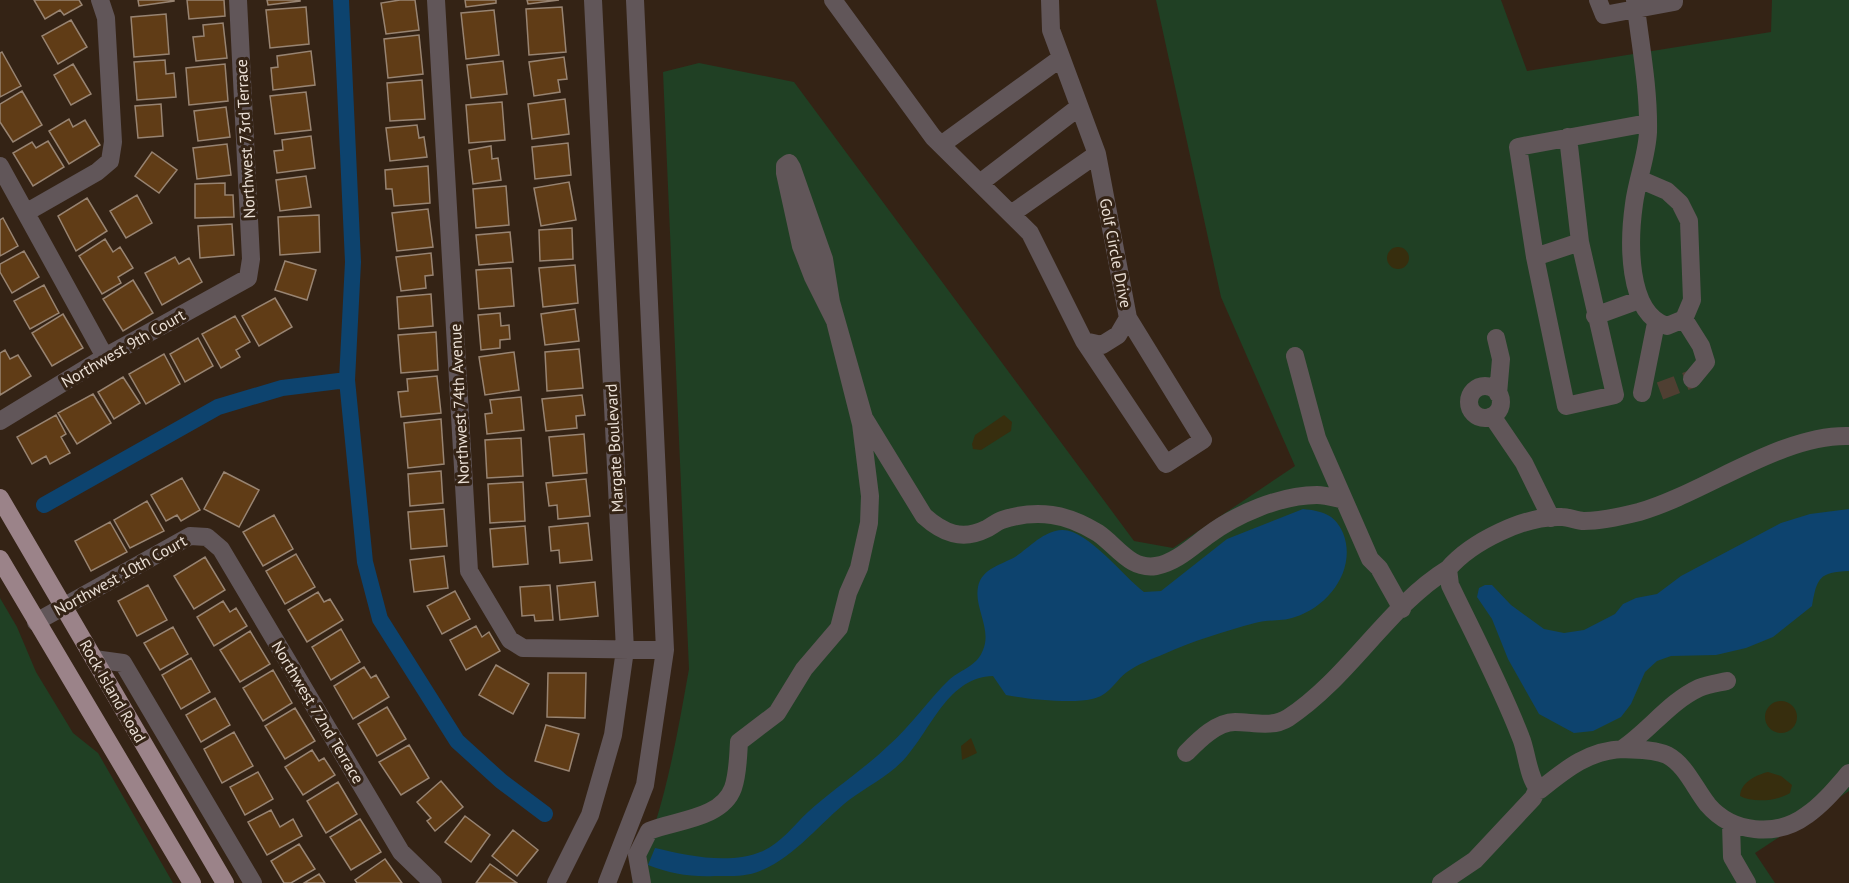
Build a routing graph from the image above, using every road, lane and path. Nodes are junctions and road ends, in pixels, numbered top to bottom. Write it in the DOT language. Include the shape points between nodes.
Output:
graph roads {
  1 [pos="100,0"];
  2 [pos="238,0"];
  3 [pos="436,0"];
  4 [pos="592,0"];
  5 [pos="635,0"];
  6 [pos="833,0"];
  7 [pos="1050,0"];
  8 [pos="1598,0"];
  9 [pos="1674,0"];
  10 [pos="1635,6"];
  11 [pos="1061,58"];
  12 [pos="1079,107"];
  13 [pos="1648,123"];
  14 [pos="1568,137"];
  15 [pos="941,145"];
  16 [pos="1097,154"];
  17 [pos="0,166"];
  18 [pos="1639,179"];
  19 [pos="980,183"];
  20 [pos="27,212"];
  21 [pos="1011,214"];
  22 [pos="1580,242"];
  23 [pos="1535,257"];
  24 [pos="248,278"];
  25 [pos="1639,300"];
  26 [pos="1596,316"];
  27 [pos="1128,318"];
  28 [pos="1684,319"];
  29 [pos="1656,323"];
  30 [pos="1496,338"];
  31 [pos="1084,341"];
  32 [pos="1294,356"];
  33 [pos="105,357"];
  34 [pos="1692,379"];
  35 [pos="1498,394"];
  36 [pos="1615,395"];
  37 [pos="1492,416"];
  38 [pos="0,421"];
  39 [pos="1849,436"];
  40 [pos="0,498"];
  41 [pos="1344,500"];
  42 [pos="1551,518"];
  43 [pos="207,537"];
  44 [pos="0,559"];
  45 [pos="1446,575"];
  46 [pos="63,606"];
  47 [pos="1402,609"];
  48 [pos="36,621"];
  49 [pos="625,650"];
  50 [pos="665,650"];
  51 [pos="94,658"];
  52 [pos="1727,681"];
  53 [pos="1624,749"];
  54 [pos="1186,753"];
  55 [pos="1849,773"];
  56 [pos="1538,788"];
  57 [pos="1733,829"];
  58 [pos="192,883"];
  59 [pos="225,883"];
  60 [pos="253,883"];
  61 [pos="433,883"];
  62 [pos="556,883"];
  63 [pos="607,883"];
  64 [pos="642,883"];
  65 [pos="1441,883"];
  66 [pos="1747,883"];
  1 -- 20 [label="street" via="106,29 113,142 110,161"];
  2 -- 24 [label="street, Northwest 73rd Terrace" via="251,259"];
  3 -- 49 [label="street, Northwest 74th Avenue" via="469,571 510,640 523,648"];
  4 -- 49 [label="street, Margate Boulevard"];
  5 -- 50 [label="street"];
  6 -- 15 [label="street"];
  7 -- 11 [label="street, Golf Circle Drive" via="1051,30"];
  8 -- 10 [label="street" via="1604,15"];
  9 -- 10 [label="street"];
  10 -- 13 [label="street"];
  11 -- 12 [label="street, Golf Circle Drive"];
  11 -- 15 [label="street"];
  12 -- 16 [label="street, Golf Circle Drive"];
  12 -- 19 [label="street"];
  13 -- 14 [label="street"];
  13 -- 18 [label="street"];
  14 -- 22 [label="street"];
  14 -- 23 [label="street" via="1518,147"];
  15 -- 19 [label="street"];
  16 -- 21 [label="street"];
  16 -- 27 [label="street, Golf Circle Drive"];
  17 -- 20 [label="street"];
  18 -- 25 [label="street" via="1632,249"];
  18 -- 28 [label="street" via="1667,191 1680,203 1689,221 1692,300"];
  19 -- 21 [label="street"];
  20 -- 33 [label="street"];
  21 -- 31 [label="street" via="1030,233"];
  22 -- 23 [label="street"];
  22 -- 26 [label="street"];
  23 -- 36 [label="street" via="1566,406"];
  24 -- 33 [label="street, Northwest 9th Court"];
  25 -- 26 [label="street"];
  25 -- 29 [label="street"];
  26 -- 36 [label="street"];
  27 -- 31 [label="street, Golf Circle Drive" via="1118,335 1102,345"];
  27 -- 31 [label="street" via="1203,440 1166,464"];
  28 -- 29 [label="street" via="1667,326"];
  28 -- 34 [label="street" via="1706,362"];
  29 -- 36 [label="street" via="1651,392"];
  30 -- 35 [label="street" via="1501,358"];
  32 -- 41 [label="street" via="1317,438"];
  33 -- 38 [label="street, Northwest 9th Court"];
  35 -- 37 [label="street" via="1499,408"];
  35 -- 37 [label="street" via="1494,388 1483,386 1473,390 1468,400 1471,411 1480,417"];
  37 -- 42 [label="street" via="1524,463"];
  39 -- 42 [label="street" via="1798,445 1638,512 1584,521"];
  40 -- 46 [label="main road, Rock Island Road"];
  41 -- 47 [label="street" via="1370,559 1370,573 1385,582"];
  41 -- 64 [label="street" via="1300,496 1271,505 1228,523 1157,566 1132,562 1098,534 1077,522 1051,515 1022,515 972,535 954,535 936,526 924,516 864,418 831,302 824,260 789,163 784,166 785,173 801,246 835,321 861,424 870,496 863,553 834,636 804,669 777,713 739,742 733,790 710,811 649,831 637,855"];
  42 -- 45 [label="street" via="1532,521 1477,543"];
  43 -- 46 [label="street, Northwest 10th Court" via="190,536"];
  43 -- 61 [label="street, Northwest 72nd Terrace" via="221,549 401,852"];
  44 -- 48 [label="main road, Rock Island Road"];
  45 -- 47 [label="street"];
  45 -- 56 [label="street" via="1514,718"];
  46 -- 48 [label="street, Northwest 10th Court"];
  46 -- 51 [label="main road, Rock Island Road"];
  47 -- 54 [label="street" via="1310,702 1285,720 1270,724 1232,722 1200,738"];
  48 -- 58 [label="main road, Rock Island Road"];
  49 -- 50 [label="street, Northwest 74th Avenue"];
  49 -- 62 [label="street, Margate Boulevard" via="613,735 593,805"];
  50 -- 63 [label="street" via="645,785"];
  51 -- 59 [label="main road, Rock Island Road"];
  51 -- 60 [label="street" via="123,663"];
  52 -- 53 [label="street" via="1699,688 1656,718 1643,735"];
  53 -- 56 [label="street" via="1582,758"];
  53 -- 57 [label="street" via="1668,756"];
  55 -- 57 [label="street" via="1806,816 1786,826"];
  56 -- 65 [label="street" via="1475,860"];
  57 -- 66 [label="street" via="1732,857"];
}
